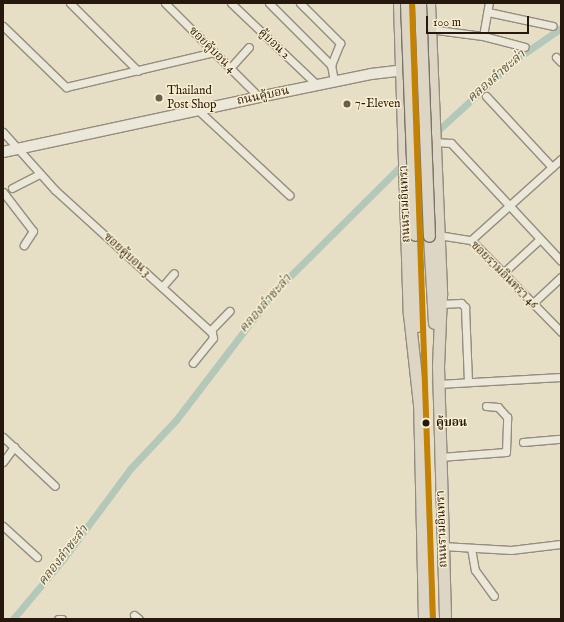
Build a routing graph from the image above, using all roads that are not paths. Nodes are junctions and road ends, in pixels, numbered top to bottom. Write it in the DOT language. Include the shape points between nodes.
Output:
graph roads {
  1 [pos="70,3"];
  2 [pos="165,3"];
  3 [pos="231,3"];
  4 [pos="269,3"];
  5 [pos="300,3"];
  6 [pos="399,3"];
  7 [pos="406,3"];
  8 [pos="489,3"];
  9 [pos="426,5"];
  10 [pos="488,12"];
  11 [pos="3,26"];
  12 [pos="553,26"];
  13 [pos="429,29"];
  14 [pos="483,36"];
  15 [pos="249,47"];
  16 [pos="525,47"];
  17 [pos="214,52"];
  18 [pos="331,65"];
  19 [pos="431,67"];
  20 [pos="230,68"];
  21 [pos="412,68"];
  22 [pos="400,70"];
  23 [pos="138,71"];
  24 [pos="334,82"];
  25 [pos="317,85"];
  26 [pos="259,96"];
  27 [pos="486,96"];
  28 [pos="198,110"];
  29 [pos="402,111"];
  30 [pos="432,116"];
  31 [pos="3,132"];
  32 [pos="433,140"];
  33 [pos="17,149"];
  34 [pos="3,152"];
  35 [pos="561,159"];
  36 [pos="552,167"];
  37 [pos="40,174"];
  38 [pos="12,188"];
  39 [pos="3,192"];
  40 [pos="289,195"];
  41 [pos="509,206"];
  42 [pos="434,236"];
  43 [pos="540,239"];
  44 [pos="471,240"];
  45 [pos="24,245"];
  46 [pos="561,261"];
  47 [pos="174,273"];
  48 [pos="503,273"];
  49 [pos="561,277"];
  50 [pos="162,287"];
  51 [pos="533,303"];
  52 [pos="440,304"];
  53 [pos="229,311"];
  54 [pos="210,331"];
  55 [pos="561,332"];
  56 [pos="193,363"];
  57 [pos="438,366"];
  58 [pos="561,377"];
  59 [pos="468,382"];
  60 [pos="438,384"];
  61 [pos="419,405"];
  62 [pos="486,406"];
  63 [pos="3,436"];
  64 [pos="561,439"];
  65 [pos="523,442"];
  66 [pos="14,447"];
  67 [pos="440,457"];
  68 [pos="3,462"];
  69 [pos="55,486"];
  70 [pos="3,526"];
  71 [pos="561,544"];
  72 [pos="442,546"];
  73 [pos="471,548"];
  74 [pos="37,557"];
  75 [pos="494,596"];
  76 [pos="58,619"];
  77 [pos="62,619"];
  78 [pos="424,619"];
  79 [pos="445,619"];
  1 -- 23 [label="street"];
  2 -- 17 [label="street, ซอยคู้บอน 4"];
  3 -- 25 [label="street, คู้บอน 2"];
  4 -- 18 [label="street"];
  5 -- 18 [label="street" via="340,43"];
  6 -- 22 [label="main road, ถนนรามอินทรา"];
  7 -- 61 [label="main road, ถนนรามอินทรา, bridge"];
  8 -- 10 [label="street"];
  9 -- 13 [label="main road, ถนนรามอินทรา"];
  9 -- 21 [label="main road" via="417,26 416,64"];
  9 -- 42 [label="main road, ถนนรามอินทรา, bridge"];
  10 -- 12 [label="street"];
  10 -- 14 [label="street"];
  11 -- 23 [label="street" via="66,87"];
  13 -- 14 [label="street"];
  13 -- 19 [label="main road, ถนนรามอินทรา"];
  14 -- 16 [label="street"];
  15 -- 20 [label="street"];
  17 -- 20 [label="street, ซอยคู้บอน 4"];
  17 -- 23 [label="street"];
  18 -- 24 [label="street"];
  19 -- 21 [label="main road, ถนนคู้บอน"];
  19 -- 30 [label="main road, ถนนรามอินทรา"];
  20 -- 26 [label="street, ซอยคู้บอน 4"];
  21 -- 22 [label="main road, ถนนคู้บอน"];
  22 -- 24 [label="main road, ถนนคู้บอน"];
  22 -- 29 [label="main road, ถนนรามอินทรา"];
  24 -- 25 [label="main road, ถนนคู้บอน"];
  25 -- 26 [label="main road, ถนนคู้บอน"];
  26 -- 28 [label="main road, ถนนคู้บอน"];
  27 -- 36 [label="street"];
  28 -- 33 [label="main road, ถนนคู้บอน"];
  28 -- 40 [label="street"];
  29 -- 30 [label="main road" via="407,105 416,103"];
  29 -- 61 [label="main road, ถนนรามอินทรา" via="409,314"];
  30 -- 32 [label="main road, ถนนรามอินทรา"];
  31 -- 33 [label="street, ซอยคู้บอน 3"];
  32 -- 41 [label="street" via="451,143"];
  32 -- 42 [label="main road, ถนนรามอินทรา"];
  33 -- 34 [label="main road, ถนนคู้บอน"];
  33 -- 37 [label="street, ซอยคู้บอน 3"];
  35 -- 36 [label="street"];
  36 -- 41 [label="street"];
  37 -- 38 [label="street"];
  37 -- 50 [label="street, ซอยคู้บอน 3"];
  39 -- 45 [label="street" via="33,231"];
  41 -- 43 [label="street"];
  41 -- 44 [label="street"];
  42 -- 44 [label="street, ซอยรามอินทรา 46"];
  42 -- 52 [label="main road, ถนนรามอินทรา"];
  42 -- 57 [label="main road, ถนนรามอินทรา"];
  43 -- 46 [label="street"];
  43 -- 48 [label="street"];
  44 -- 48 [label="street, ซอยรามอินทรา 46"];
  47 -- 50 [label="street"];
  48 -- 51 [label="street, ซอยรามอินทรา 46"];
  49 -- 51 [label="street"];
  50 -- 54 [label="street, ซอยคู้บอน 3"];
  51 -- 55 [label="street, ซอยรามอินทรา 46"];
  52 -- 57 [label="main road, ถนนรามอินทรา"];
  52 -- 59 [label="street" via="462,303 465,306"];
  53 -- 54 [label="street"];
  54 -- 56 [label="street" via="213,338"];
  57 -- 60 [label="main road, ถนนรามอินทรา"];
  58 -- 59 [label="street"];
  59 -- 60 [label="street"];
  60 -- 67 [label="main road, ถนนรามอินทรา"];
  61 -- 78 [label="main road, ถนนรามอินทรา"];
  62 -- 67 [label="street" via="498,407 507,417 506,452"];
  63 -- 66 [label="street"];
  64 -- 65 [label="street"];
  66 -- 68 [label="street"];
  66 -- 69 [label="street"];
  67 -- 72 [label="main road, ถนนรามอินทรา"];
  70 -- 74 [label="street"];
  71 -- 73 [label="street" via="511,550"];
  72 -- 73 [label="street"];
  72 -- 79 [label="main road, ถนนรามอินทรา"];
  73 -- 75 [label="street" via="475,570"];
  76 -- 77 [label="street"];
}
